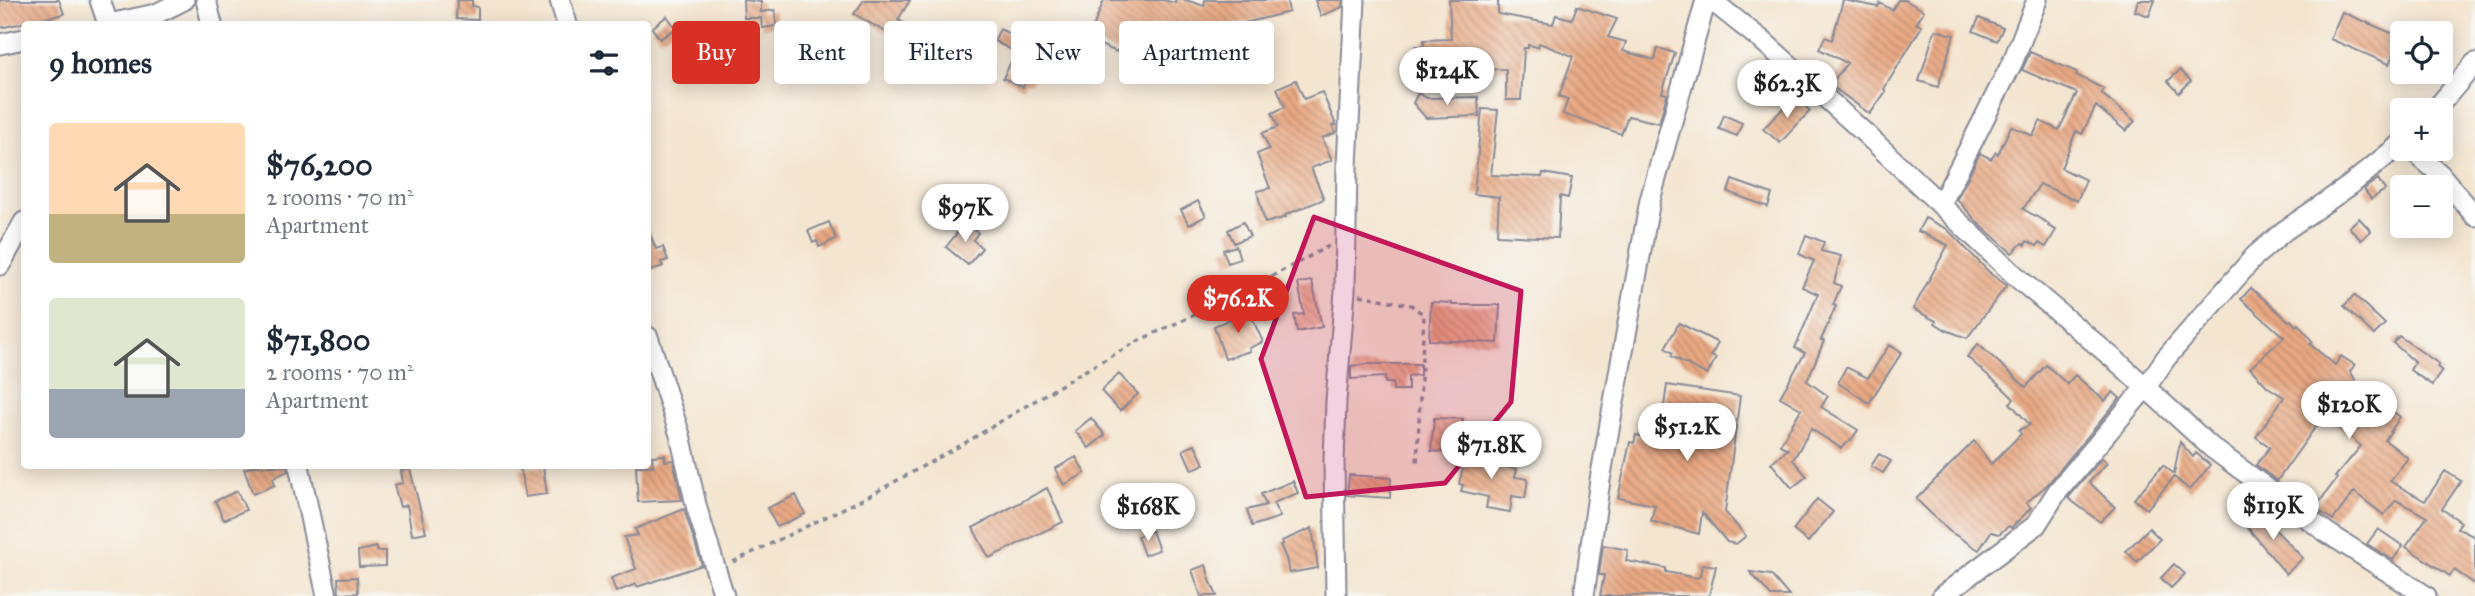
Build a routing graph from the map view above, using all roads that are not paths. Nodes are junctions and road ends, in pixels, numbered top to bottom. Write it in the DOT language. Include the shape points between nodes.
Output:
graph roads {
  1 [pos="100,0"];
  2 [pos="184,0"];
  3 [pos="206,0"];
  4 [pos="560,0"];
  5 [pos="1355,0"];
  6 [pos="1708,0"];
  7 [pos="2037,0"];
  8 [pos="107,21"];
  9 [pos="135,21"];
  10 [pos="211,21"];
  11 [pos="566,21"];
  12 [pos="21,40"];
  13 [pos="0,44"];
  14 [pos="2475,63"];
  15 [pos="2445,98"];
  16 [pos="2390,155"];
  17 [pos="2424,161"];
  18 [pos="1941,204"];
  19 [pos="2475,216"];
  20 [pos="21,227"];
  21 [pos="0,265"];
  22 [pos="651,346"];
  23 [pos="2146,387"];
  24 [pos="300,469"];
  25 [pos="327,596"];
  26 [pos="724,596"];
  27 [pos="1336,596"];
  28 [pos="1584,596"];
  29 [pos="1941,596"];
  30 [pos="2426,596"];
  1 -- 8 [label="street"];
  2 -- 9 [label="street"];
  3 -- 10 [label="street"];
  4 -- 11 [label="street"];
  5 -- 27 [label="street" via="1334,461"];
  6 -- 18 [label="street" via="1765,42"];
  6 -- 28 [label="street" via="1650,200"];
  7 -- 18 [label="street" via="2013,61"];
  12 -- 13 [label="street"];
  14 -- 15 [label="street"];
  16 -- 23 [label="street" via="2255,256"];
  17 -- 19 [label="street"];
  18 -- 23 [label="street" via="2020,280"];
  20 -- 21 [label="street"];
  22 -- 26 [label="street"];
  23 -- 29 [label="street" via="2057,492 2036,525"];
  23 -- 30 [label="street" via="2238,468 2352,550"];
  24 -- 25 [label="street"];
}
